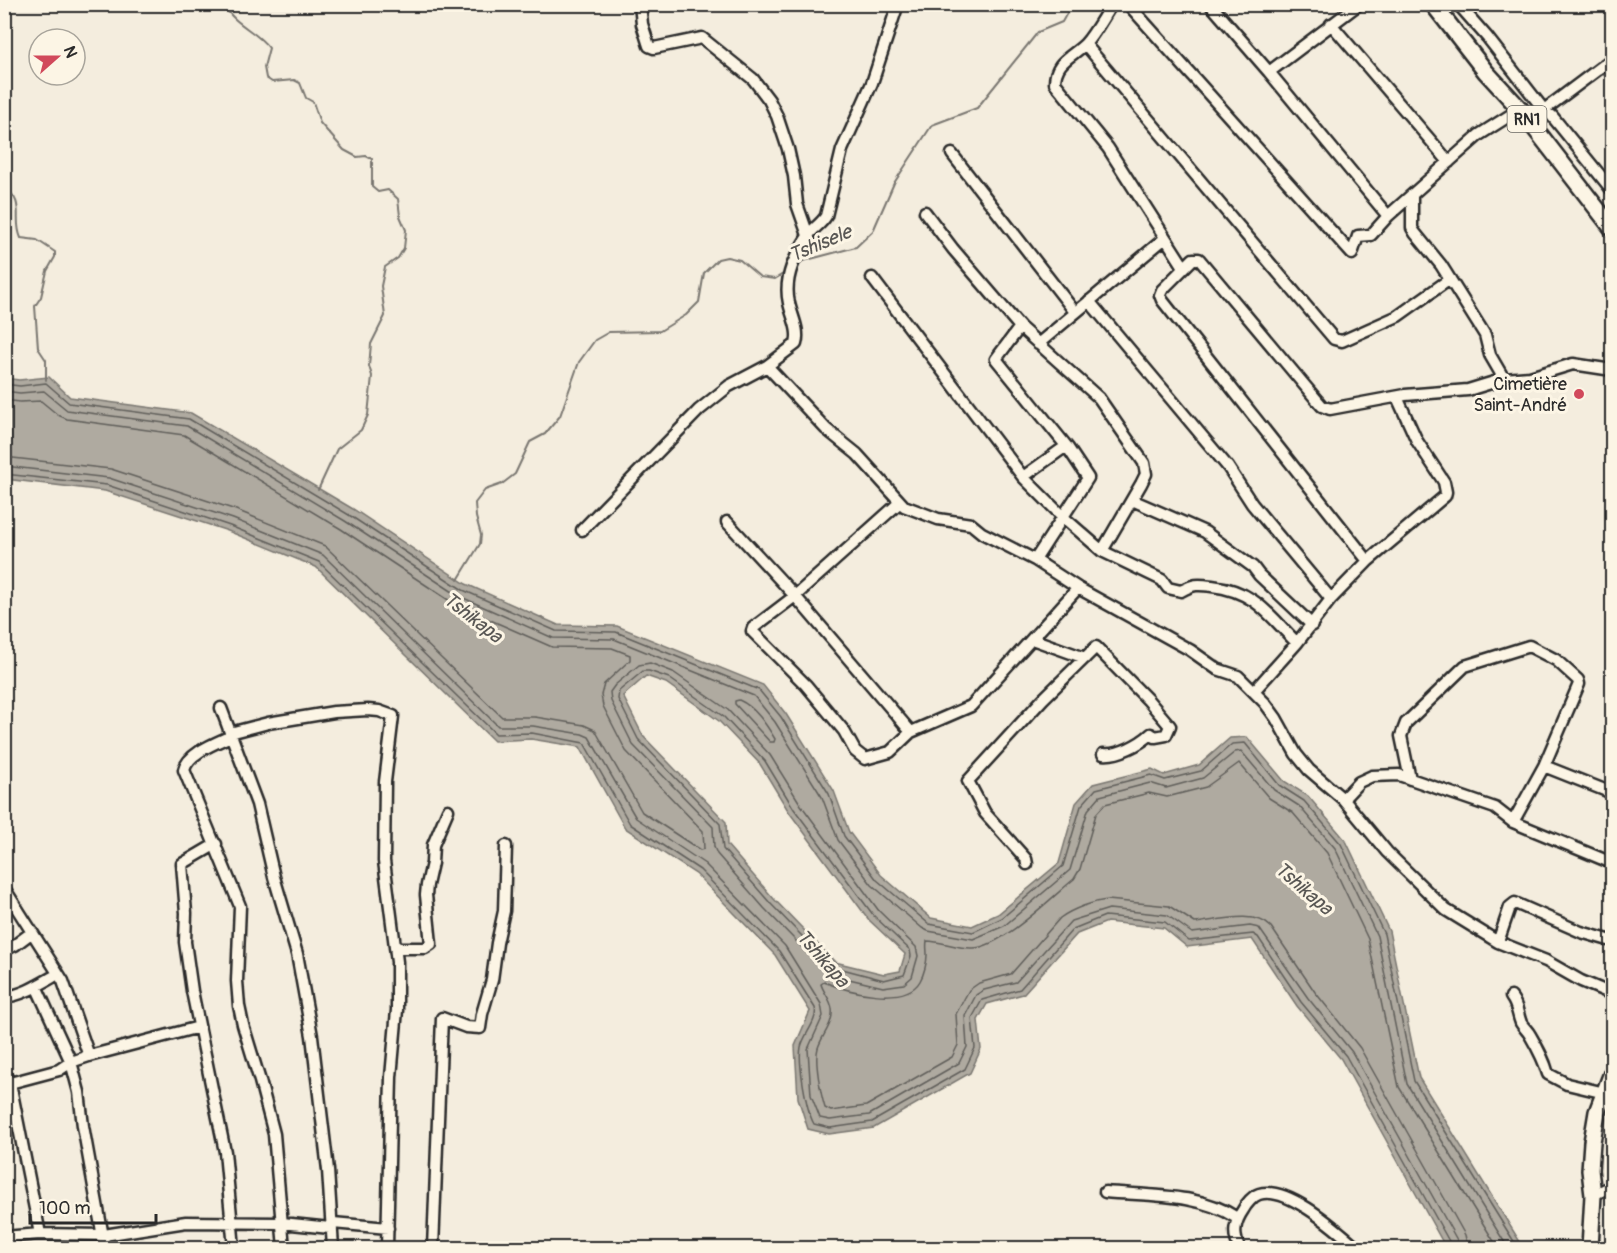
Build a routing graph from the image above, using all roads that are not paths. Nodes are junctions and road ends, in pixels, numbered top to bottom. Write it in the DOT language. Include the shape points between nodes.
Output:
graph roads {
  1 [pos="640,4"];
  2 [pos="898,4"];
  3 [pos="1112,4"];
  4 [pos="1128,4"];
  5 [pos="1359,4"];
  6 [pos="1433,4"];
  7 [pos="1458,4"];
  8 [pos="1214,6"];
  9 [pos="1331,24"];
  10 [pos="1085,44"];
  11 [pos="1612,59"];
  12 [pos="1269,72"];
  13 [pos="1520,109"];
  14 [pos="1544,110"];
  15 [pos="952,154"];
  16 [pos="1449,162"];
  17 [pos="1612,190"];
  18 [pos="1412,196"];
  19 [pos="925,212"];
  20 [pos="1388,216"];
  21 [pos="1612,228"];
  22 [pos="809,238"];
  23 [pos="1164,238"];
  24 [pos="1184,267"];
  25 [pos="872,278"];
  26 [pos="1450,279"];
  27 [pos="1089,301"];
  28 [pos="1075,312"];
  29 [pos="1020,327"];
  30 [pos="1038,344"];
  31 [pos="767,366"];
  32 [pos="1612,370"];
  33 [pos="1504,379"];
  34 [pos="1397,397"];
  35 [pos="1068,448"];
  36 [pos="1023,477"];
  37 [pos="1132,500"];
  38 [pos="899,503"];
  39 [pos="1062,516"];
  40 [pos="727,522"];
  41 [pos="582,530"];
  42 [pos="1102,551"];
  43 [pos="1035,560"];
  44 [pos="1368,561"];
  45 [pos="1078,588"];
  46 [pos="795,596"];
  47 [pos="1331,599"];
  48 [pos="1312,625"];
  49 [pos="1032,639"];
  50 [pos="1297,643"];
  51 [pos="1085,658"];
  52 [pos="1254,691"];
  53 [pos="221,708"];
  54 [pos="911,732"];
  55 [pos="230,735"];
  56 [pos="1103,754"];
  57 [pos="1544,766"];
  58 [pos="1410,778"];
  59 [pos="1612,793"];
  60 [pos="1343,799"];
  61 [pos="448,810"];
  62 [pos="1513,822"];
  63 [pos="216,844"];
  64 [pos="506,846"];
  65 [pos="1612,863"];
  66 [pos="1027,864"];
  67 [pos="4,888"];
  68 [pos="31,933"];
  69 [pos="1612,941"];
  70 [pos="1497,942"];
  71 [pos="395,948"];
  72 [pos="4,950"];
  73 [pos="58,974"];
  74 [pos="36,986"];
  75 [pos="1612,994"];
  76 [pos="1511,997"];
  77 [pos="4,998"];
  78 [pos="199,1027"];
  79 [pos="89,1056"];
  80 [pos="71,1062"];
  81 [pos="1612,1073"];
  82 [pos="7,1078"];
  83 [pos="1605,1093"];
  84 [pos="17,1122"];
  85 [pos="4,1124"];
  86 [pos="1612,1186"];
  87 [pos="1105,1192"];
  88 [pos="1593,1195"];
  89 [pos="1237,1218"];
  90 [pos="232,1223"];
  91 [pos="333,1223"];
  92 [pos="282,1224"];
  93 [pos="388,1228"];
  94 [pos="40,1234"];
  95 [pos="104,1235"];
  96 [pos="4,1237"];
  97 [pos="105,1248"];
  98 [pos="234,1248"];
  99 [pos="284,1248"];
  100 [pos="333,1248"];
  101 [pos="387,1248"];
  102 [pos="433,1248"];
  103 [pos="1239,1248"];
  104 [pos="1358,1248"];
  105 [pos="1590,1248"];
  1 -- 22 [label="street" via="650,46 702,38 753,79 769,100 788,150 796,204"];
  2 -- 22 [label="street" via="872,83 842,150 826,216"];
  3 -- 10 [label="street"];
  4 -- 20 [label="street" via="1352,254 1358,236 1371,234"];
  5 -- 9 [label="street"];
  6 -- 13 [label="highway, RN1"];
  7 -- 14 [label="street"];
  8 -- 12 [label="street"];
  9 -- 12 [label="street"];
  9 -- 16 [label="street"];
  10 -- 23 [label="street" via="1060,63 1054,83 1108,148"];
  10 -- 26 [label="street" via="1334,339 1342,341 1398,316"];
  11 -- 14 [label="street"];
  12 -- 20 [label="street"];
  13 -- 16 [label="street" via="1485,130"];
  13 -- 21 [label="highway, RN1"];
  14 -- 17 [label="street"];
  15 -- 28 [label="street"];
  16 -- 18 [label="street"];
  18 -- 20 [label="street"];
  18 -- 26 [label="street" via="1414,233"];
  19 -- 29 [label="street"];
  22 -- 31 [label="street" via="793,262 788,291 796,344"];
  23 -- 24 [label="street"];
  23 -- 27 [label="street"];
  24 -- 34 [label="street" via="1199,259 1322,406 1330,409"];
  24 -- 44 [label="street" via="1162,290 1162,300"];
  25 -- 36 [label="street"];
  26 -- 33 [label="street" via="1485,335 1490,355"];
  27 -- 28 [label="street"];
  27 -- 47 [label="street" via="1228,467 1252,504"];
  28 -- 30 [label="street"];
  29 -- 30 [label="street"];
  29 -- 35 [label="street" via="996,359"];
  30 -- 37 [label="street" via="1099,398 1144,463 1146,474"];
  31 -- 38 [label="street" via="826,429 857,454"];
  31 -- 41 [label="street" via="729,386 699,410"];
  32 -- 33 [label="street" via="1573,364 1530,377"];
  33 -- 34 [label="street" via="1468,390"];
  34 -- 44 [label="street" via="1446,492"];
  35 -- 36 [label="street"];
  35 -- 39 [label="street" via="1088,478"];
  36 -- 39 [label="street"];
  37 -- 42 [label="street"];
  37 -- 48 [label="street" via="1205,532 1253,567"];
  38 -- 43 [label="street" via="938,519 970,524"];
  38 -- 46 [label="street"];
  39 -- 42 [label="street"];
  39 -- 43 [label="street"];
  40 -- 46 [label="street"];
  42 -- 50 [label="street" via="1162,580 1168,588 1181,591 1194,584 1242,593 1257,602"];
  43 -- 45 [label="street"];
  44 -- 47 [label="street"];
  45 -- 49 [label="street"];
  45 -- 52 [label="street" via="1217,669 1238,676"];
  46 -- 54 [label="street"];
  46 -- 54 [label="street" via="753,628 753,633 806,685 865,759 890,752"];
  47 -- 48 [label="street"];
  48 -- 50 [label="street"];
  49 -- 51 [label="street"];
  49 -- 54 [label="street" via="971,706"];
  50 -- 52 [label="street"];
  51 -- 56 [label="street" via="1096,647 1170,726 1166,735 1151,734 1111,755"];
  51 -- 66 [label="street" via="968,781 985,813"];
  52 -- 60 [label="street" via="1309,770"];
  53 -- 55 [label="street"];
  55 -- 63 [label="street" via="184,767"];
  55 -- 71 [label="street" via="268,723 334,712 368,710 393,716 385,782 384,861"];
  55 -- 91 [label="street" via="257,804 297,954 312,1036"];
  57 -- 58 [label="street" via="1579,684 1556,660 1529,646 1465,666 1406,723 1401,736"];
  57 -- 59 [label="street"];
  57 -- 62 [label="street"];
  58 -- 60 [label="street" via="1372,776 1359,782"];
  58 -- 62 [label="street" via="1495,808"];
  60 -- 70 [label="street" via="1387,852 1446,910"];
  61 -- 71 [label="street" via="433,845 427,885 431,944 425,948"];
  62 -- 65 [label="street"];
  63 -- 78 [label="street" via="182,864 185,942"];
  63 -- 92 [label="street" via="240,906 239,1006 274,1134"];
  64 -- 102 [label="street" via="504,911 480,1028 442,1018"];
  67 -- 68 [label="street"];
  68 -- 72 [label="street"];
  68 -- 73 [label="street"];
  69 -- 70 [label="street" via="1515,903"];
  70 -- 75 [label="street"];
  71 -- 93 [label="street" via="398,1011 390,1077"];
  73 -- 74 [label="street"];
  73 -- 79 [label="street"];
  74 -- 77 [label="street"];
  74 -- 80 [label="street"];
  76 -- 83 [label="street" via="1517,1004 1521,1023 1539,1048 1548,1074 1567,1084"];
  78 -- 79 [label="street"];
  78 -- 90 [label="street" via="225,1152"];
  79 -- 80 [label="street"];
  80 -- 82 [label="street" via="59,1070"];
  80 -- 95 [label="street"];
  81 -- 83 [label="highway"];
  82 -- 84 [label="street"];
  83 -- 88 [label="highway" via="1592,1143"];
  84 -- 85 [label="street"];
  84 -- 94 [label="street"];
  86 -- 88 [label="street"];
  87 -- 89 [label="street" via="1184,1198 1224,1209"];
  88 -- 105 [label="highway"];
  89 -- 103 [label="street" via="1234,1231"];
  89 -- 104 [label="street" via="1247,1203 1260,1194 1276,1194 1301,1203"];
  90 -- 92 [label="street"];
  90 -- 95 [label="street" via="186,1222"];
  90 -- 98 [label="street"];
  91 -- 92 [label="street" via="330,1228"];
  91 -- 93 [label="street"];
  91 -- 100 [label="street"];
  92 -- 99 [label="street"];
  93 -- 101 [label="street"];
  94 -- 95 [label="street"];
  94 -- 96 [label="street"];
  95 -- 97 [label="street"];
}
